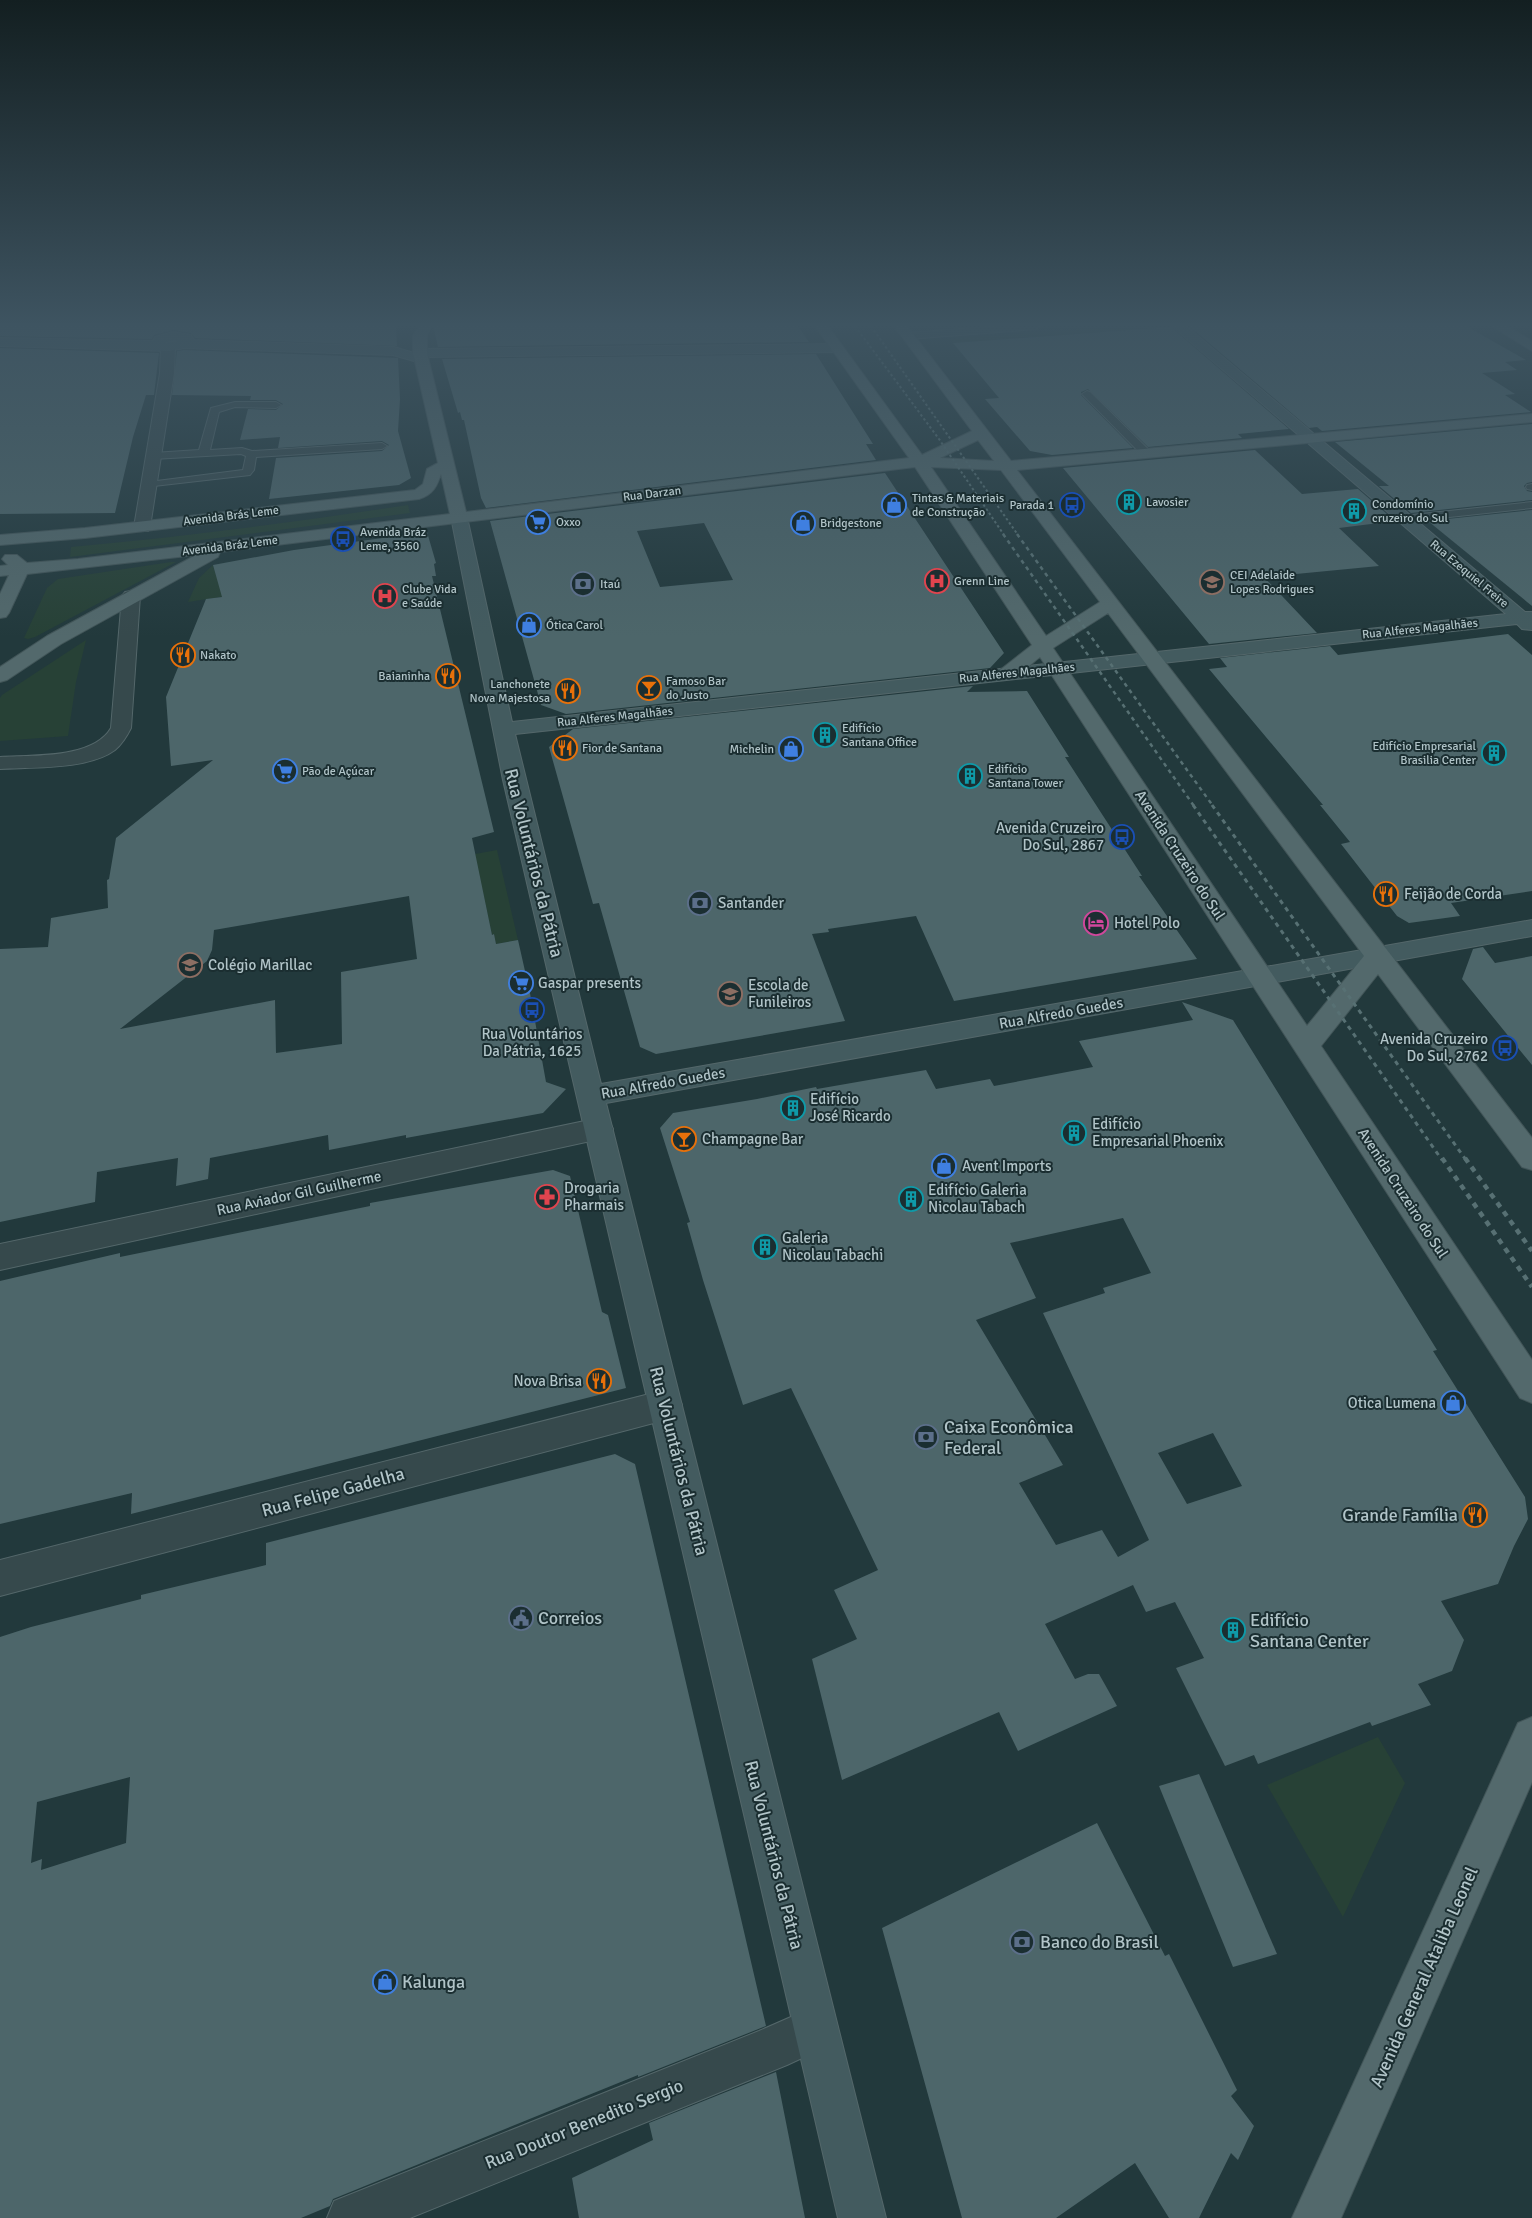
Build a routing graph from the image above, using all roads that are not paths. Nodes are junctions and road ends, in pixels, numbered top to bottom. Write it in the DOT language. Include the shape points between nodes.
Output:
graph roads {
  1 [pos="157,430"];
  2 [pos="209,430"];
  3 [pos="438,430"];
  4 [pos="895,430"];
  5 [pos="977,430"];
  6 [pos="1123,430"];
  7 [pos="1297,430"];
  8 [pos="1409,430"];
  9 [pos="980,433"];
  10 [pos="1308,439"];
  11 [pos="382,446"];
  12 [pos="204,453"];
  13 [pos="1146,453"];
  14 [pos="251,454"];
  15 [pos="153,456"];
  16 [pos="918,462"];
  17 [pos="446,465"];
  18 [pos="1006,466"];
  19 [pos="149,484"];
  20 [pos="1532,505"];
  21 [pos="459,517"];
  22 [pos="1403,519"];
  23 [pos="142,527"];
  24 [pos="0,540"];
  25 [pos="223,546"];
  26 [pos="0,555"];
  27 [pos="20,570"];
  28 [pos="0,571"];
  29 [pos="131,596"];
  30 [pos="1110,604"];
  31 [pos="0,613"];
  32 [pos="1528,621"];
  33 [pos="1042,647"];
  34 [pos="1152,659"];
  35 [pos="1057,668"];
  36 [pos="1004,674"];
  37 [pos="0,676"];
  38 [pos="497,704"];
  39 [pos="538,726"];
  40 [pos="502,729"];
  41 [pos="0,763"];
  42 [pos="1532,928"];
  43 [pos="1378,956"];
  44 [pos="1260,977"];
  45 [pos="1306,1046"];
  46 [pos="595,1112"];
  47 [pos="1532,1159"];
  48 [pos="0,1257"];
  49 [pos="1532,1388"];
  50 [pos="665,1405"];
  51 [pos="0,1578"];
  52 [pos="1532,1737"];
  53 [pos="816,2028"];
  54 [pos="351,2218"];
  55 [pos="862,2218"];
  56 [pos="1316,2218"];
  1 -- 15 [label="street"];
  2 -- 12 [label="lane"];
  3 -- 17 [label="main road, Rua Voluntários da Pátria"];
  4 -- 16 [label="main road, Avenida Cruzeiro do Sul"];
  5 -- 9 [label="main road"];
  6 -- 13 [label="lane"];
  7 -- 10 [label="street, Rua Ezequiel Freire"];
  8 -- 10 [label="main road, Rua Darzan"];
  9 -- 16 [label="main road"];
  9 -- 18 [label="main road"];
  10 -- 13 [label="main road, Rua Darzan"];
  10 -- 22 [label="street, Rua Ezequiel Freire"];
  11 -- 14 [label="lane"];
  12 -- 14 [label="lane" via="242,451"];
  12 -- 15 [label="lane"];
  13 -- 18 [label="main road, Rua Darzan"];
  14 -- 19 [label="lane" via="246,472"];
  15 -- 19 [label="street"];
  16 -- 18 [label="main road, Rua Darzan"];
  16 -- 21 [label="main road, Rua Darzan"];
  16 -- 33 [label="main road, Avenida Cruzeiro do Sul"];
  17 -- 21 [label="main road, Rua Voluntários da Pátria"];
  17 -- 23 [label="main road, Avenida Brás Leme" via="433,472 430,486 419,494"];
  18 -- 30 [label="main road"];
  19 -- 23 [label="street"];
  20 -- 22 [label="lane"];
  21 -- 25 [label="main road, Avenida Bráz Leme"];
  21 -- 38 [label="street, Rua Voluntários da Pátria"];
  22 -- 32 [label="street, Rua Ezequiel Freire"];
  23 -- 24 [label="main road, Avenida Brás Leme"];
  25 -- 27 [label="main road, Avenida Bráz Leme"];
  25 -- 29 [label="main road"];
  26 -- 27 [label="main road" via="14,560"];
  27 -- 28 [label="main road, Avenida Bráz Leme"];
  27 -- 31 [label="main road"];
  29 -- 37 [label="main road" via="54,640"];
  29 -- 41 [label="street" via="121,728 114,740 101,749 74,756"];
  30 -- 33 [label="main road"];
  30 -- 34 [label="main road"];
  32 -- 34 [label="street, Rua Alferes Magalhães"];
  33 -- 35 [label="main road, Avenida Cruzeiro do Sul"];
  33 -- 36 [label="main road"];
  34 -- 35 [label="street, Rua Alferes Magalhães"];
  34 -- 43 [label="main road"];
  35 -- 36 [label="street, Rua Alferes Magalhães"];
  35 -- 44 [label="main road, Avenida Cruzeiro do Sul"];
  36 -- 39 [label="street, Rua Alferes Magalhães"];
  38 -- 39 [label="street"];
  38 -- 40 [label="street, Rua Voluntários da Pátria"];
  39 -- 40 [label="street, Rua Alferes Magalhães"];
  40 -- 46 [label="street, Rua Voluntários da Pátria"];
  42 -- 43 [label="street, Rua Alfredo Guedes"];
  43 -- 44 [label="street, Rua Alfredo Guedes"];
  43 -- 45 [label="main road"];
  43 -- 47 [label="main road"];
  44 -- 45 [label="main road, Avenida Cruzeiro do Sul"];
  44 -- 46 [label="street, Rua Alfredo Guedes"];
  45 -- 49 [label="main road, Avenida Cruzeiro do Sul"];
  46 -- 48 [label="street, Rua Aviador Gil Guilherme"];
  46 -- 50 [label="street, Rua Voluntários da Pátria"];
  50 -- 51 [label="street, Rua Felipe Gadelha"];
  50 -- 53 [label="street, Rua Voluntários da Pátria"];
  52 -- 56 [label="main road, Avenida General Ataliba Leonel"];
  53 -- 54 [label="street, Rua Doutor Benedito Sergio"];
  53 -- 55 [label="street, Rua Voluntários da Pátria"];
}
